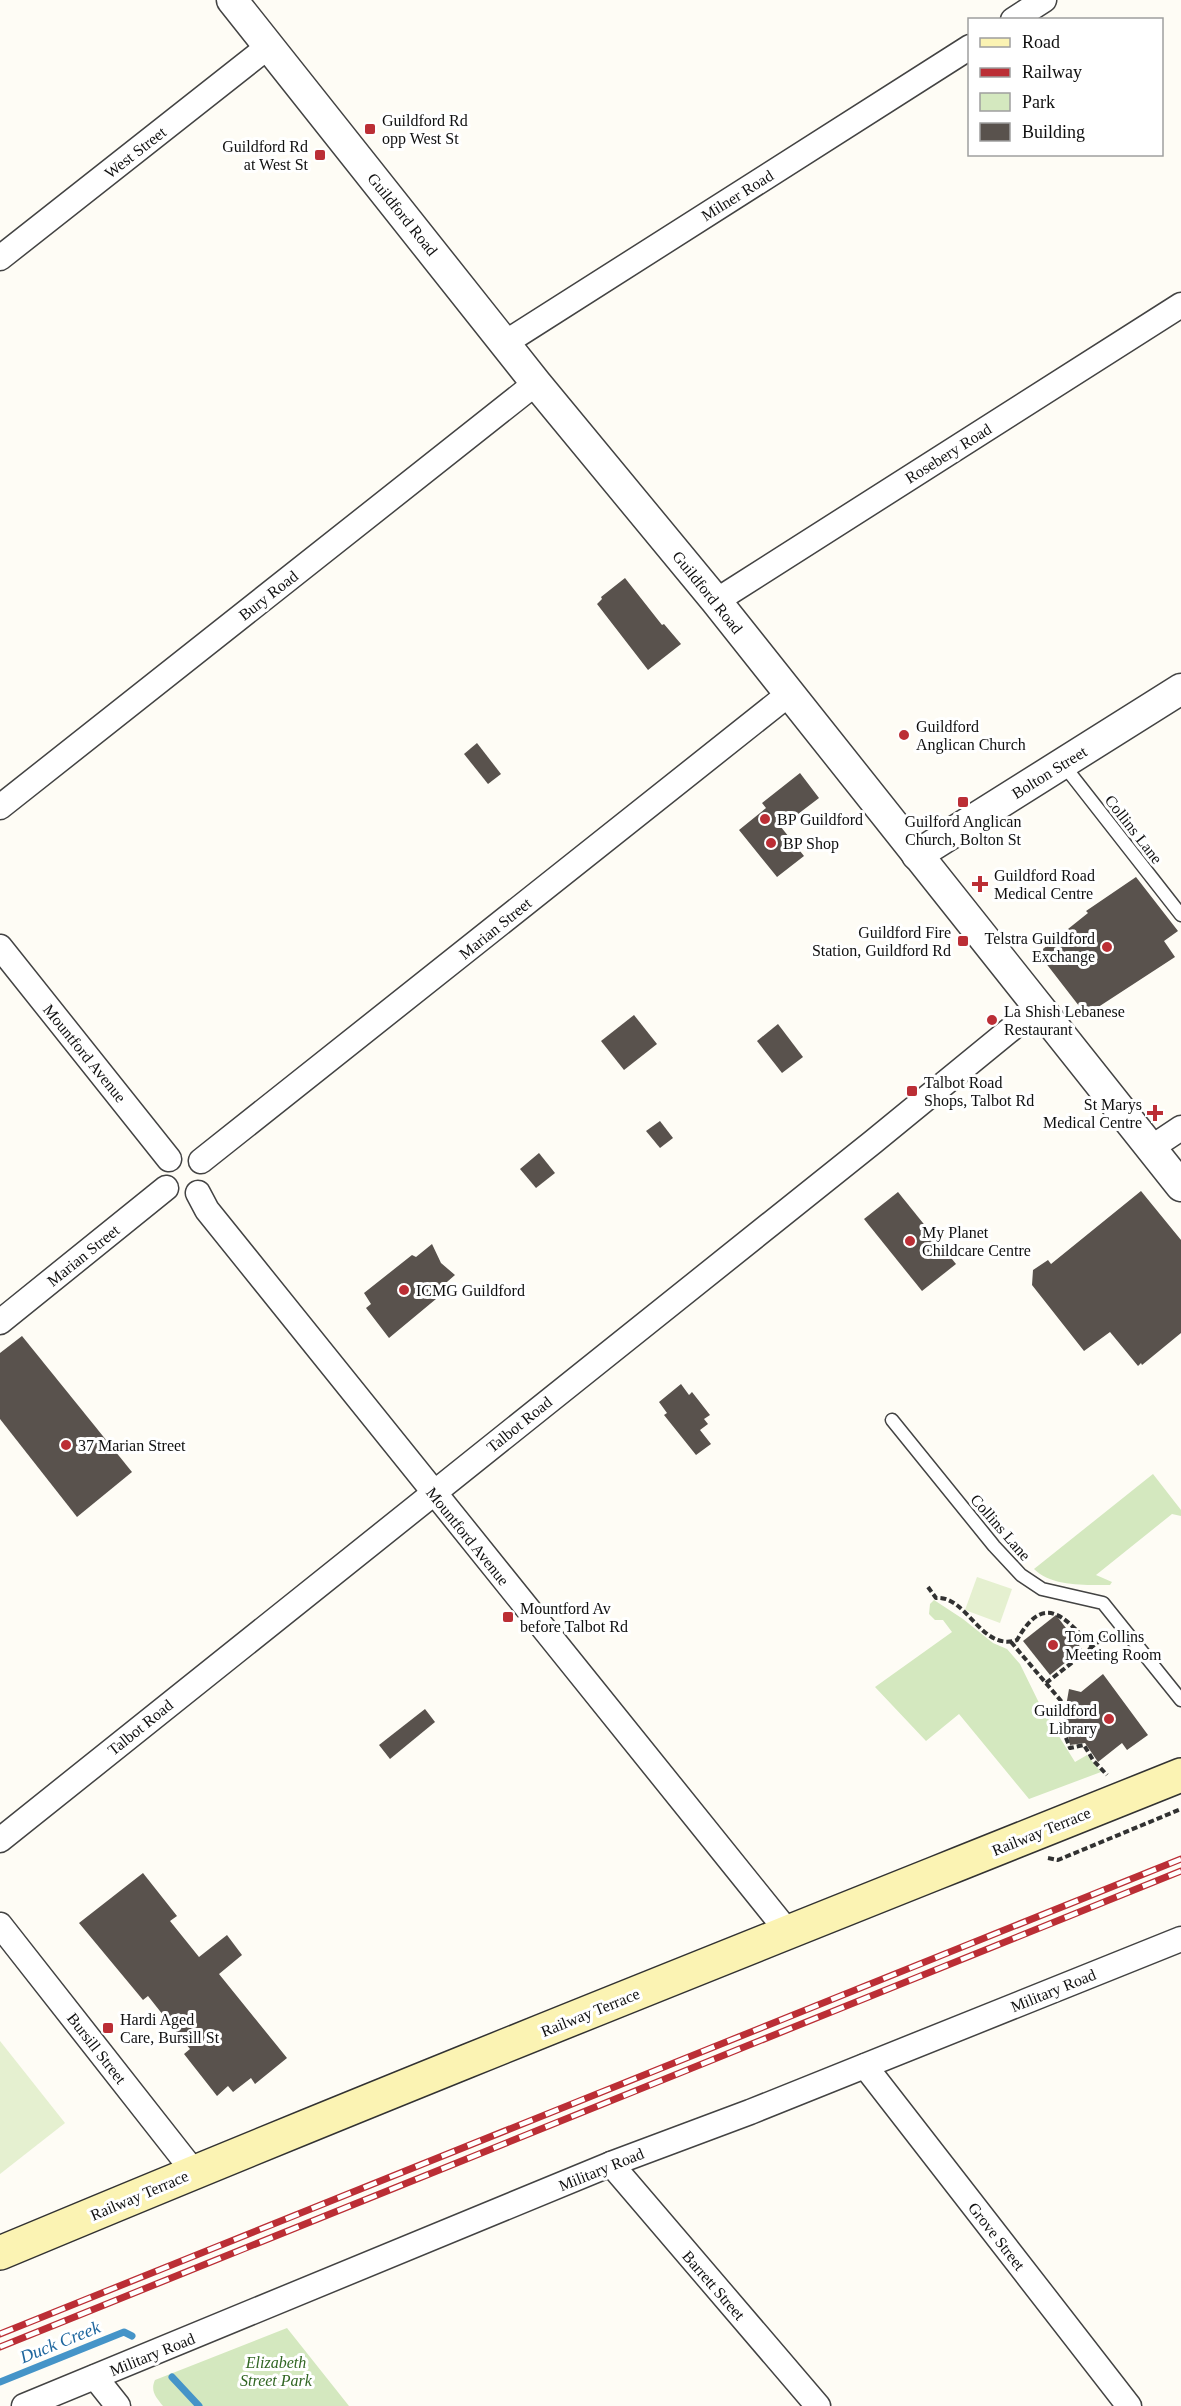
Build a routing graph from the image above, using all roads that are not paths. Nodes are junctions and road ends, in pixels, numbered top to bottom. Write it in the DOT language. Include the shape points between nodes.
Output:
graph roads {
  1 [pos="232,0"];
  2 [pos="1044,0"];
  3 [pos="1016,18"];
  4 [pos="269,46"];
  5 [pos="968,48"];
  6 [pos="0,258"];
  7 [pos="1181,305"];
  8 [pos="505,343"];
  9 [pos="536,382"];
  10 [pos="716,601"];
  11 [pos="1181,689"];
  12 [pos="789,694"];
  13 [pos="1062,763"];
  14 [pos="0,807"];
  15 [pos="917,855"];
  16 [pos="1181,915"];
  17 [pos="0,947"];
  18 [pos="1038,1007"];
  19 [pos="1181,1128"];
  20 [pos="1151,1148"];
  21 [pos="169,1159"];
  22 [pos="201,1161"];
  23 [pos="1181,1186"];
  24 [pos="166,1188"];
  25 [pos="198,1193"];
  26 [pos="0,1322"];
  27 [pos="891,1420"];
  28 [pos="433,1492"];
  29 [pos="1181,1700"];
  30 [pos="1181,1774"];
  31 [pos="0,1840"];
  32 [pos="0,1925"];
  33 [pos="788,1932"];
  34 [pos="1181,1939"];
  35 [pos="865,2066"];
  36 [pos="611,2164"];
  37 [pos="194,2172"];
  38 [pos="0,2253"];
  39 [pos="95,2377"];
  40 [pos="24,2406"];
  41 [pos="118,2406"];
  42 [pos="818,2406"];
  43 [pos="1129,2406"];
  1 -- 4 [label="street, Guildford Road"];
  2 -- 3 [label="street"];
  4 -- 6 [label="street, West Street"];
  4 -- 8 [label="street, Guildford Road"];
  5 -- 8 [label="street, Milner Road"];
  7 -- 10 [label="street, Rosebery Road"];
  8 -- 9 [label="street, Guildford Road"];
  9 -- 10 [label="street, Guildford Road"];
  9 -- 14 [label="street, Bury Road"];
  10 -- 12 [label="street, Guildford Road"];
  11 -- 13 [label="street, Bolton Street"];
  12 -- 15 [label="street, Guildford Road"];
  12 -- 22 [label="street, Marian Street"];
  13 -- 15 [label="street, Bolton Street"];
  13 -- 16 [label="lane, Collins Lane"];
  15 -- 18 [label="street, Guildford Road"];
  17 -- 21 [label="street, Mountford Avenue"];
  18 -- 20 [label="street, Guildford Road"];
  18 -- 28 [label="street, Talbot Road"];
  19 -- 20 [label="street"];
  20 -- 23 [label="street, Guildford Road"];
  21 -- 22 [label="street" via="189,1154"];
  21 -- 24 [label="street" via="162,1170"];
  22 -- 25 [label="street" via="206,1182"];
  24 -- 25 [label="street" via="177,1197"];
  24 -- 26 [label="street, Marian Street"];
  25 -- 28 [label="street, Mountford Avenue" via="207,1210"];
  27 -- 29 [label="lane, Collins Lane" via="1021,1575 1042,1589 1103,1603"];
  28 -- 31 [label="street, Talbot Road"];
  28 -- 33 [label="street, Mountford Avenue"];
  30 -- 33 [label="main road, Railway Terrace"];
  32 -- 37 [label="street, Bursill Street"];
  33 -- 37 [label="main road, Railway Terrace"];
  34 -- 35 [label="street, Military Road"];
  35 -- 36 [label="street, Military Road"];
  35 -- 43 [label="street, Grove Street"];
  36 -- 39 [label="street, Military Road"];
  36 -- 42 [label="street, Barrett Street"];
  37 -- 38 [label="main road, Railway Terrace"];
  39 -- 40 [label="street, Military Road"];
  39 -- 41 [label="street"];
}
